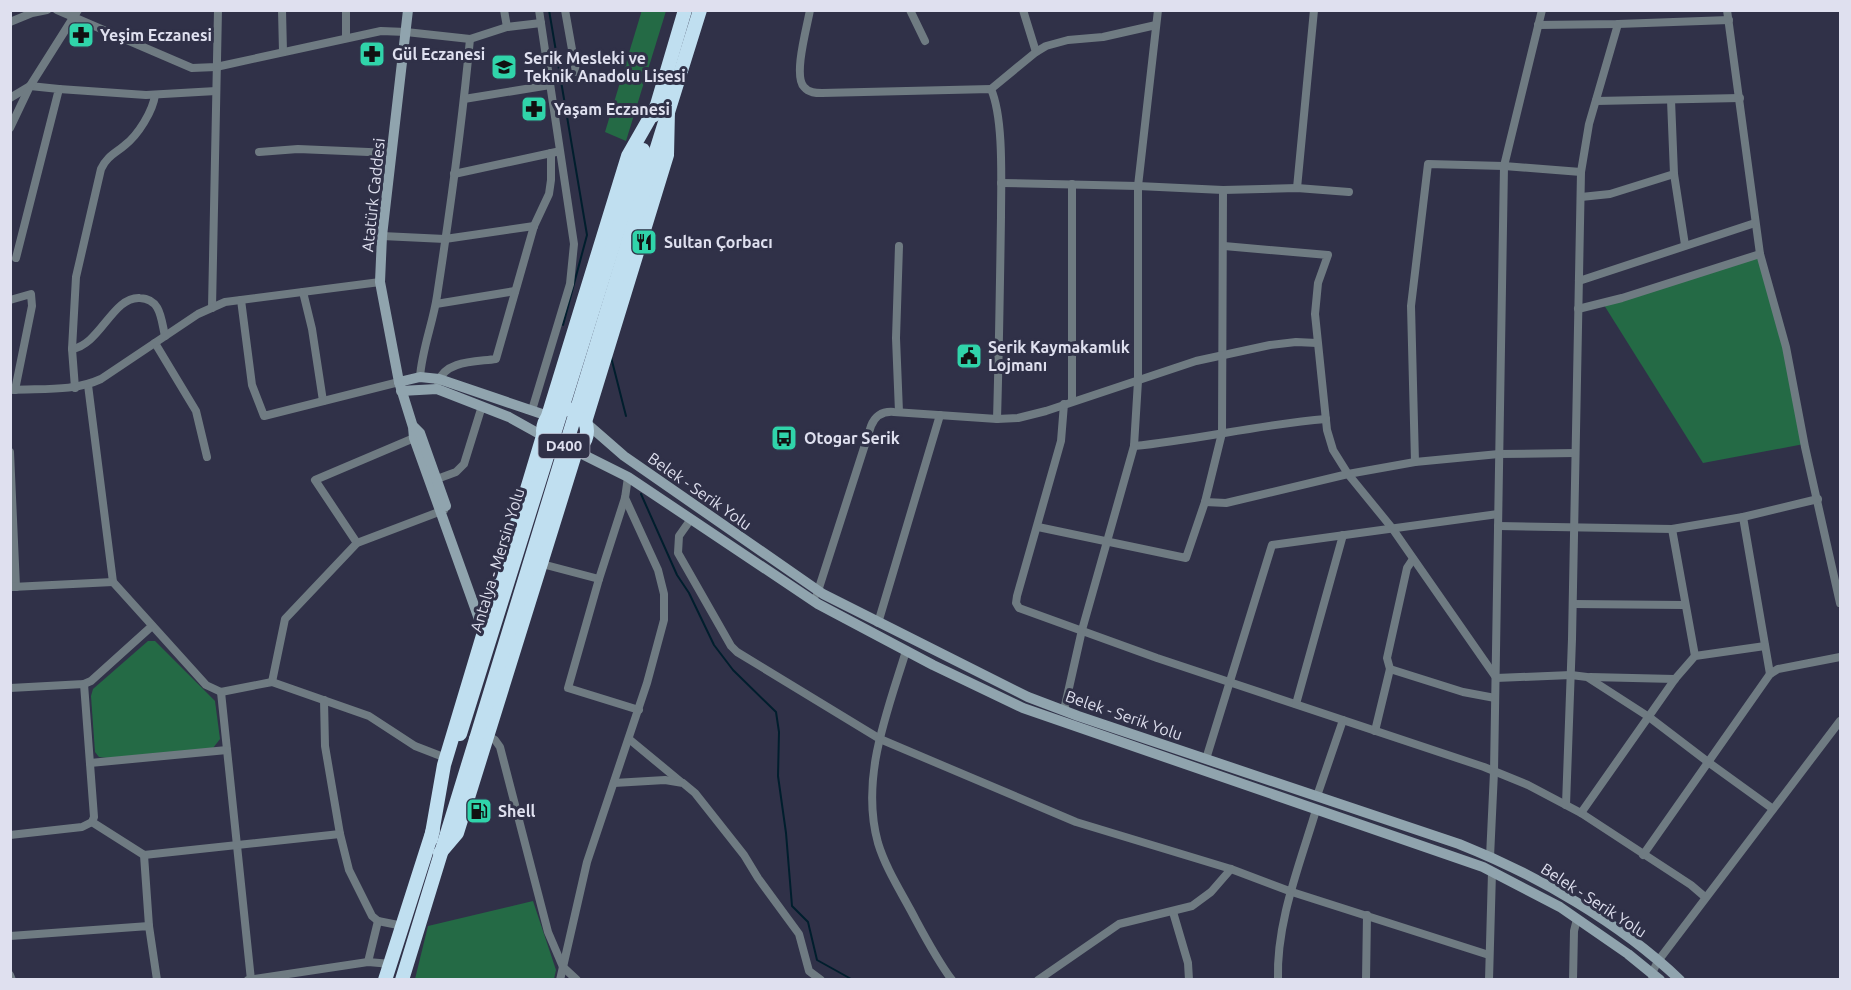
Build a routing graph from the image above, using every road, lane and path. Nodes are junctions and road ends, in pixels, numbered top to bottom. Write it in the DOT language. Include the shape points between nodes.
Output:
graph roads {
  1 [pos="47,10"];
  2 [pos="57,10"];
  3 [pos="78,10"];
  4 [pos="282,10"];
  5 [pos="346,10"];
  6 [pos="408,10"];
  7 [pos="504,10"];
  8 [pos="539,10"];
  9 [pos="565,10"];
  10 [pos="685,10"];
  11 [pos="700,10"];
  12 [pos="810,10"];
  13 [pos="910,10"];
  14 [pos="1023,10"];
  15 [pos="1158,10"];
  16 [pos="1314,10"];
  17 [pos="1542,10"];
  18 [pos="1728,10"];
  19 [pos="218,11"];
  20 [pos="72,18"];
  21 [pos="1729,20"];
  22 [pos="10,22"];
  23 [pos="541,23"];
  24 [pos="1618,24"];
  25 [pos="1156,25"];
  26 [pos="1538,25"];
  27 [pos="507,27"];
  28 [pos="406,32"];
  29 [pos="346,38"];
  30 [pos="470,39"];
  31 [pos="925,42"];
  32 [pos="283,52"];
  33 [pos="1036,52"];
  34 [pos="216,67"];
  35 [pos="576,72"];
  36 [pos="550,85"];
  37 [pos="30,86"];
  38 [pos="58,89"];
  39 [pos="991,89"];
  40 [pos="216,91"];
  41 [pos="155,95"];
  42 [pos="10,98"];
  43 [pos="1740,98"];
  44 [pos="464,99"];
  45 [pos="1596,100"];
  46 [pos="1671,100"];
  47 [pos="662,109"];
  48 [pos="10,128"];
  49 [pos="560,151"];
  50 [pos="260,152"];
  51 [pos="649,152"];
  52 [pos="392,153"];
  53 [pos="551,153"];
  54 [pos="1504,166"];
  55 [pos="1581,172"];
  56 [pos="454,174"];
  57 [pos="1674,174"];
  58 [pos="1001,183"];
  59 [pos="1072,184"];
  60 [pos="1138,186"];
  61 [pos="1298,188"];
  62 [pos="1223,190"];
  63 [pos="1349,192"];
  64 [pos="1581,197"];
  65 [pos="1755,224"];
  66 [pos="534,226"];
  67 [pos="382,236"];
  68 [pos="446,239"];
  69 [pos="1685,245"];
  70 [pos="899,246"];
  71 [pos="1224,246"];
  72 [pos="1760,254"];
  73 [pos="16,258"];
  74 [pos="1579,281"];
  75 [pos="380,282"];
  76 [pos="515,291"];
  77 [pos="303,292"];
  78 [pos="10,300"];
  79 [pos="241,300"];
  80 [pos="435,304"];
  81 [pos="212,308"];
  82 [pos="1578,309"];
  83 [pos="165,336"];
  84 [pos="154,343"];
  85 [pos="1317,343"];
  86 [pos="72,349"];
  87 [pos="1223,355"];
  88 [pos="420,377"];
  89 [pos="1138,381"];
  90 [pos="438,384"];
  91 [pos="87,385"];
  92 [pos="400,387"];
  93 [pos="75,388"];
  94 [pos="13,390"];
  95 [pos="323,401"];
  96 [pos="1068,403"];
  97 [pos="482,406"];
  98 [pos="532,410"];
  99 [pos="899,412"];
  100 [pos="940,415"];
  101 [pos="548,416"];
  102 [pos="997,419"];
  103 [pos="1326,419"];
  104 [pos="585,422"];
  105 [pos="413,427"];
  106 [pos="1222,433"];
  107 [pos="543,436"];
  108 [pos="414,438"];
  109 [pos="1134,446"];
  110 [pos="576,451"];
  111 [pos="10,452"];
  112 [pos="1575,453"];
  113 [pos="1499,454"];
  114 [pos="207,457"];
  115 [pos="1415,462"];
  116 [pos="1348,474"];
  117 [pos="628,477"];
  118 [pos="437,479"];
  119 [pos="625,498"];
  120 [pos="1818,500"];
  121 [pos="1205,502"];
  122 [pos="444,510"];
  123 [pos="1498,514"];
  124 [pos="1743,517"];
  125 [pos="691,519"];
  126 [pos="1498,526"];
  127 [pos="1038,527"];
  128 [pos="1574,527"];
  129 [pos="1392,528"];
  130 [pos="1672,530"];
  131 [pos="1342,535"];
  132 [pos="1107,542"];
  133 [pos="357,543"];
  134 [pos="1413,559"];
  135 [pos="542,564"];
  136 [pos="599,579"];
  137 [pos="113,582"];
  138 [pos="13,587"];
  139 [pos="816,596"];
  140 [pos="1840,603"];
  141 [pos="1573,604"];
  142 [pos="1684,605"];
  143 [pos="878,623"];
  144 [pos="152,626"];
  145 [pos="1082,630"];
  146 [pos="484,633"];
  147 [pos="1765,646"];
  148 [pos="906,651"];
  149 [pos="1695,656"];
  150 [pos="1840,657"];
  151 [pos="1390,669"];
  152 [pos="1770,674"];
  153 [pos="1571,675"];
  154 [pos="1587,676"];
  155 [pos="1496,678"];
  156 [pos="1675,679"];
  157 [pos="272,682"];
  158 [pos="1229,682"];
  159 [pos="84,684"];
  160 [pos="10,688"];
  161 [pos="221,692"];
  162 [pos="1495,698"];
  163 [pos="324,700"];
  164 [pos="1296,704"];
  165 [pos="639,710"];
  166 [pos="1064,710"];
  167 [pos="1649,717"];
  168 [pos="1343,720"];
  169 [pos="1840,721"];
  170 [pos="1375,731"];
  171 [pos="482,737"];
  172 [pos="629,739"];
  173 [pos="880,739"];
  174 [pos="227,750"];
  175 [pos="446,758"];
  176 [pos="1206,759"];
  177 [pos="1708,762"];
  178 [pos="90,763"];
  179 [pos="1494,772"];
  180 [pos="614,783"];
  181 [pos="683,783"];
  182 [pos="1317,796"];
  183 [pos="1566,805"];
  184 [pos="1773,809"];
  185 [pos="1316,810"];
  186 [pos="1581,813"];
  187 [pos="92,822"];
  188 [pos="340,834"];
  189 [pos="10,835"];
  190 [pos="431,839"];
  191 [pos="238,845"];
  192 [pos="144,855"];
  193 [pos="1643,855"];
  194 [pos="1490,857"];
  195 [pos="1231,870"];
  196 [pos="1492,872"];
  197 [pos="1292,892"];
  198 [pos="1705,897"];
  199 [pos="1173,912"];
  200 [pos="1367,915"];
  201 [pos="1577,919"];
  202 [pos="378,921"];
  203 [pos="149,926"];
  204 [pos="403,926"];
  205 [pos="10,936"];
  206 [pos="1489,955"];
  207 [pos="1658,961"];
  208 [pos="368,962"];
  209 [pos="391,964"];
  210 [pos="563,967"];
  211 [pos="10,975"];
  212 [pos="1655,977"];
  213 [pos="250,979"];
  214 [pos="12,980"];
  215 [pos="157,980"];
  216 [pos="385,980"];
  217 [pos="402,980"];
  218 [pos="560,980"];
  219 [pos="577,980"];
  220 [pos="821,980"];
  221 [pos="952,980"];
  222 [pos="1038,980"];
  223 [pos="1189,980"];
  224 [pos="1278,980"];
  225 [pos="1366,980"];
  226 [pos="1489,980"];
  227 [pos="1573,980"];
  228 [pos="1680,980"];
  1 -- 22 [label="street"];
  2 -- 20 [label="street"];
  3 -- 20 [label="street"];
  4 -- 32 [label="street"];
  5 -- 29 [label="street"];
  6 -- 28 [label="main road, Atatürk Caddesi"];
  7 -- 27 [label="street"];
  8 -- 23 [label="street"];
  9 -- 35 [label="street"];
  10 -- 47 [label="highway, D400"];
  11 -- 47 [label="highway, D400"];
  12 -- 39 [label="street" via="799,76 808,90 822,93"];
  13 -- 31 [label="street"];
  14 -- 33 [label="street"];
  15 -- 25 [label="street"];
  16 -- 61 [label="street"];
  17 -- 26 [label="street"];
  18 -- 21 [label="street"];
  19 -- 34 [label="street"];
  20 -- 34 [label="street" via="192,68"];
  20 -- 37 [label="street"];
  21 -- 24 [label="street"];
  21 -- 43 [label="street"];
  23 -- 27 [label="street"];
  23 -- 36 [label="street"];
  24 -- 26 [label="street"];
  24 -- 45 [label="street"];
  25 -- 33 [label="street" via="1068,40"];
  25 -- 60 [label="street"];
  26 -- 54 [label="street"];
  27 -- 30 [label="street"];
  28 -- 29 [label="street" via="381,31"];
  28 -- 30 [label="street"];
  28 -- 52 [label="main road, Atatürk Caddesi"];
  29 -- 32 [label="street"];
  30 -- 44 [label="street"];
  32 -- 34 [label="street"];
  33 -- 39 [label="street"];
  34 -- 40 [label="street"];
  36 -- 44 [label="street"];
  36 -- 49 [label="street"];
  37 -- 38 [label="street"];
  37 -- 42 [label="street"];
  37 -- 48 [label="street"];
  38 -- 41 [label="street"];
  38 -- 73 [label="street"];
  39 -- 58 [label="street" via="998,116"];
  40 -- 41 [label="street"];
  40 -- 81 [label="street"];
  41 -- 86 [label="street" via="132,138 101,169 76,277"];
  43 -- 46 [label="street"];
  43 -- 65 [label="street"];
  44 -- 56 [label="street"];
  45 -- 46 [label="street"];
  45 -- 55 [label="street"];
  46 -- 57 [label="street"];
  47 -- 51 [label="highway, D400"];
  47 -- 101 [label="highway" via="628,156"];
  47 -- 104 [label="highway" via="667,155"];
  49 -- 53 [label="street"];
  49 -- 98 [label="street" via="574,258 570,284"];
  50 -- 52 [label="street" via="298,149"];
  51 -- 171 [label="highway, Antalya - Mersin Yolu / D400, bridge"];
  51 -- 190 [label="highway, Antalya - Mersin Yolu / D400, bridge" via="460,734"];
  52 -- 67 [label="main road, Atatürk Caddesi"];
  53 -- 56 [label="street"];
  53 -- 66 [label="street" via="549,194"];
  54 -- 55 [label="street"];
  54 -- 113 [label="street"];
  54 -- 115 [label="street" via="1428,164 1411,306"];
  55 -- 64 [label="street"];
  56 -- 68 [label="street"];
  57 -- 64 [label="street" via="1610,194"];
  57 -- 69 [label="street"];
  58 -- 59 [label="street"];
  58 -- 102 [label="street"];
  59 -- 60 [label="street"];
  59 -- 96 [label="street"];
  60 -- 62 [label="street"];
  60 -- 89 [label="street"];
  61 -- 62 [label="street"];
  61 -- 63 [label="street"];
  62 -- 71 [label="street"];
  64 -- 74 [label="street"];
  65 -- 69 [label="street"];
  65 -- 72 [label="street"];
  66 -- 68 [label="street"];
  66 -- 76 [label="street"];
  67 -- 68 [label="street"];
  67 -- 75 [label="main road, Atatürk Caddesi"];
  68 -- 80 [label="street"];
  69 -- 74 [label="street"];
  70 -- 99 [label="street"];
  71 -- 85 [label="street" via="1328,255 1316,293"];
  71 -- 87 [label="street"];
  72 -- 82 [label="street"];
  72 -- 120 [label="street" via="1786,348"];
  74 -- 82 [label="street"];
  75 -- 77 [label="street"];
  75 -- 92 [label="main road, Atatürk Caddesi"];
  76 -- 80 [label="street"];
  76 -- 90 [label="street" via="496,358 452,366 444,371"];
  77 -- 79 [label="street"];
  77 -- 95 [label="street"];
  78 -- 94 [label="street" via="31,294 32,306"];
  79 -- 81 [label="street"];
  79 -- 95 [label="street" via="252,385 264,416"];
  80 -- 88 [label="street"];
  81 -- 83 [label="street"];
  82 -- 112 [label="street"];
  83 -- 84 [label="street"];
  83 -- 86 [label="street" via="157,305 149,298 136,297 125,302 86,344"];
  84 -- 91 [label="street"];
  84 -- 114 [label="street" via="196,411"];
  85 -- 87 [label="street" via="1283,343"];
  85 -- 103 [label="street"];
  86 -- 93 [label="street"];
  87 -- 89 [label="street"];
  87 -- 106 [label="street"];
  88 -- 90 [label="main road"];
  88 -- 92 [label="main road"];
  89 -- 96 [label="street"];
  89 -- 109 [label="street"];
  90 -- 92 [label="main road"];
  90 -- 97 [label="main road"];
  90 -- 98 [label="main road"];
  91 -- 93 [label="street"];
  91 -- 137 [label="street"];
  92 -- 95 [label="street"];
  92 -- 105 [label="main road, Atatürk Caddesi"];
  93 -- 94 [label="street"];
  96 -- 102 [label="street" via="1018,418"];
  96 -- 127 [label="street"];
  97 -- 107 [label="main road"];
  97 -- 118 [label="street" via="464,464 456,472"];
  98 -- 101 [label="main road"];
  99 -- 100 [label="street"];
  99 -- 139 [label="street" via="883,413 873,422"];
  100 -- 102 [label="street"];
  100 -- 143 [label="street"];
  101 -- 104 [label="highway" via="568,409"];
  101 -- 107 [label="highway"];
  103 -- 106 [label="street"];
  103 -- 116 [label="street" via="1333,450"];
  104 -- 110 [label="highway" via="585,441"];
  104 -- 139 [label="main road, Belek - Serik Yolu" via="624,456"];
  105 -- 108 [label="main road, Atatürk Caddesi"];
  105 -- 118 [label="main road" via="420,434"];
  106 -- 109 [label="street"];
  106 -- 121 [label="street"];
  107 -- 110 [label="highway" via="556,452"];
  107 -- 146 [label="highway"];
  108 -- 122 [label="main road, Atatürk Caddesi"];
  108 -- 133 [label="street" via="315,480"];
  109 -- 132 [label="street"];
  110 -- 117 [label="main road, Belek - Serik Yolu"];
  110 -- 135 [label="highway"];
  111 -- 138 [label="street"];
  112 -- 113 [label="street"];
  112 -- 128 [label="street"];
  113 -- 115 [label="street"];
  113 -- 123 [label="street"];
  115 -- 116 [label="street"];
  116 -- 121 [label="street" via="1226,503"];
  116 -- 129 [label="street"];
  117 -- 119 [label="street"];
  117 -- 125 [label="main road, Belek - Serik Yolu"];
  118 -- 122 [label="main road"];
  119 -- 136 [label="street"];
  119 -- 165 [label="street" via="658,570 664,594 661,634"];
  120 -- 124 [label="street"];
  120 -- 140 [label="street"];
  121 -- 132 [label="street" via="1186,558"];
  122 -- 133 [label="street"];
  122 -- 146 [label="main road, Atatürk Caddesi" via="458,564"];
  123 -- 126 [label="street"];
  123 -- 129 [label="street"];
  124 -- 130 [label="street"];
  124 -- 147 [label="street"];
  125 -- 139 [label="main road, Belek - Serik Yolu"];
  125 -- 173 [label="street" via="680,536 678,553 731,646"];
  126 -- 128 [label="street"];
  126 -- 155 [label="street"];
  127 -- 132 [label="street"];
  127 -- 145 [label="street" via="1017,596 1019,608"];
  128 -- 130 [label="street"];
  128 -- 141 [label="street"];
  129 -- 131 [label="street"];
  129 -- 134 [label="street"];
  130 -- 142 [label="street"];
  131 -- 158 [label="street" via="1272,545"];
  131 -- 164 [label="street"];
  132 -- 145 [label="street"];
  133 -- 157 [label="street" via="285,619"];
  134 -- 151 [label="street" via="1407,568 1387,658"];
  134 -- 155 [label="street"];
  135 -- 136 [label="street"];
  135 -- 171 [label="highway"];
  136 -- 165 [label="street" via="568,688"];
  137 -- 138 [label="street"];
  137 -- 144 [label="street"];
  139 -- 143 [label="main road, Belek - Serik Yolu"];
  139 -- 148 [label="main road, Belek - Serik Yolu"];
  141 -- 142 [label="street"];
  141 -- 153 [label="street"];
  142 -- 149 [label="street"];
  143 -- 166 [label="main road, Belek - Serik Yolu" via="1028,697"];
  144 -- 159 [label="street"];
  144 -- 161 [label="street" via="206,685"];
  145 -- 158 [label="street"];
  145 -- 166 [label="street"];
  146 -- 175 [label="highway"];
  147 -- 149 [label="street"];
  147 -- 152 [label="street"];
  148 -- 173 [label="street"];
  148 -- 185 [label="main road, Belek - Serik Yolu" via="1023,708"];
  149 -- 156 [label="street"];
  150 -- 152 [label="street"];
  151 -- 162 [label="street"];
  151 -- 170 [label="street"];
  152 -- 177 [label="street"];
  153 -- 154 [label="street"];
  153 -- 155 [label="street"];
  153 -- 183 [label="street"];
  154 -- 156 [label="street"];
  154 -- 167 [label="street"];
  155 -- 162 [label="street"];
  156 -- 167 [label="street"];
  157 -- 161 [label="street"];
  157 -- 163 [label="street"];
  158 -- 164 [label="street"];
  158 -- 176 [label="street"];
  159 -- 160 [label="street"];
  159 -- 178 [label="street"];
  161 -- 174 [label="street"];
  162 -- 179 [label="street"];
  163 -- 175 [label="street" via="369,716 415,746"];
  163 -- 188 [label="street" via="325,746"];
  164 -- 168 [label="street"];
  165 -- 172 [label="street"];
  166 -- 176 [label="main road, Belek - Serik Yolu"];
  167 -- 177 [label="street"];
  167 -- 186 [label="street"];
  168 -- 170 [label="street"];
  168 -- 182 [label="street"];
  169 -- 184 [label="street"];
  170 -- 179 [label="street"];
  171 -- 210 [label="street" via="495,740 500,747 548,932"];
  171 -- 217 [label="highway, Antalya - Mersin Yolu / D400" via="440,853"];
  172 -- 180 [label="street"];
  172 -- 181 [label="street"];
  173 -- 195 [label="street" via="1076,822"];
  173 -- 221 [label="street" via="872,790 879,845 888,868"];
  174 -- 178 [label="street"];
  174 -- 191 [label="street"];
  175 -- 190 [label="highway"];
  176 -- 182 [label="main road, Belek - Serik Yolu"];
  177 -- 184 [label="street"];
  177 -- 193 [label="street"];
  178 -- 187 [label="street"];
  179 -- 183 [label="street" via="1528,784"];
  179 -- 194 [label="street"];
  180 -- 181 [label="street"];
  180 -- 210 [label="street" via="587,862"];
  181 -- 220 [label="street" via="744,855 799,933 809,971"];
  182 -- 194 [label="main road, Belek - Serik Yolu"];
  183 -- 186 [label="street"];
  184 -- 198 [label="street"];
  185 -- 196 [label="main road, Belek - Serik Yolu"];
  185 -- 197 [label="street"];
  186 -- 193 [label="street"];
  187 -- 189 [label="street" via="82,827"];
  187 -- 192 [label="street"];
  188 -- 191 [label="street"];
  188 -- 202 [label="street" via="354,881"];
  190 -- 204 [label="highway, Antalya - Mersin Yolu / D400"];
  191 -- 192 [label="street"];
  191 -- 213 [label="street"];
  192 -- 203 [label="street"];
  193 -- 198 [label="street"];
  194 -- 207 [label="main road, Belek - Serik Yolu" via="1572,899"];
  195 -- 197 [label="street"];
  195 -- 199 [label="street" via="1201,900"];
  196 -- 201 [label="main road, Belek - Serik Yolu"];
  196 -- 206 [label="street"];
  197 -- 200 [label="street"];
  197 -- 224 [label="street" via="1279,942"];
  198 -- 207 [label="street"];
  199 -- 222 [label="street" via="1119,924"];
  199 -- 223 [label="street"];
  200 -- 206 [label="street"];
  200 -- 225 [label="street"];
  201 -- 212 [label="main road, Belek - Serik Yolu"];
  201 -- 227 [label="street"];
  202 -- 204 [label="street"];
  202 -- 208 [label="street"];
  203 -- 205 [label="street"];
  203 -- 215 [label="street"];
  204 -- 209 [label="highway, Antalya - Mersin Yolu / D400"];
  206 -- 226 [label="street"];
  207 -- 212 [label="street"];
  207 -- 228 [label="main road, Belek - Serik Yolu"];
  208 -- 209 [label="street"];
  208 -- 213 [label="street"];
  209 -- 216 [label="highway, Antalya - Mersin Yolu / D400"];
  210 -- 218 [label="street"];
  210 -- 219 [label="street"];
  211 -- 214 [label="street"];
}
